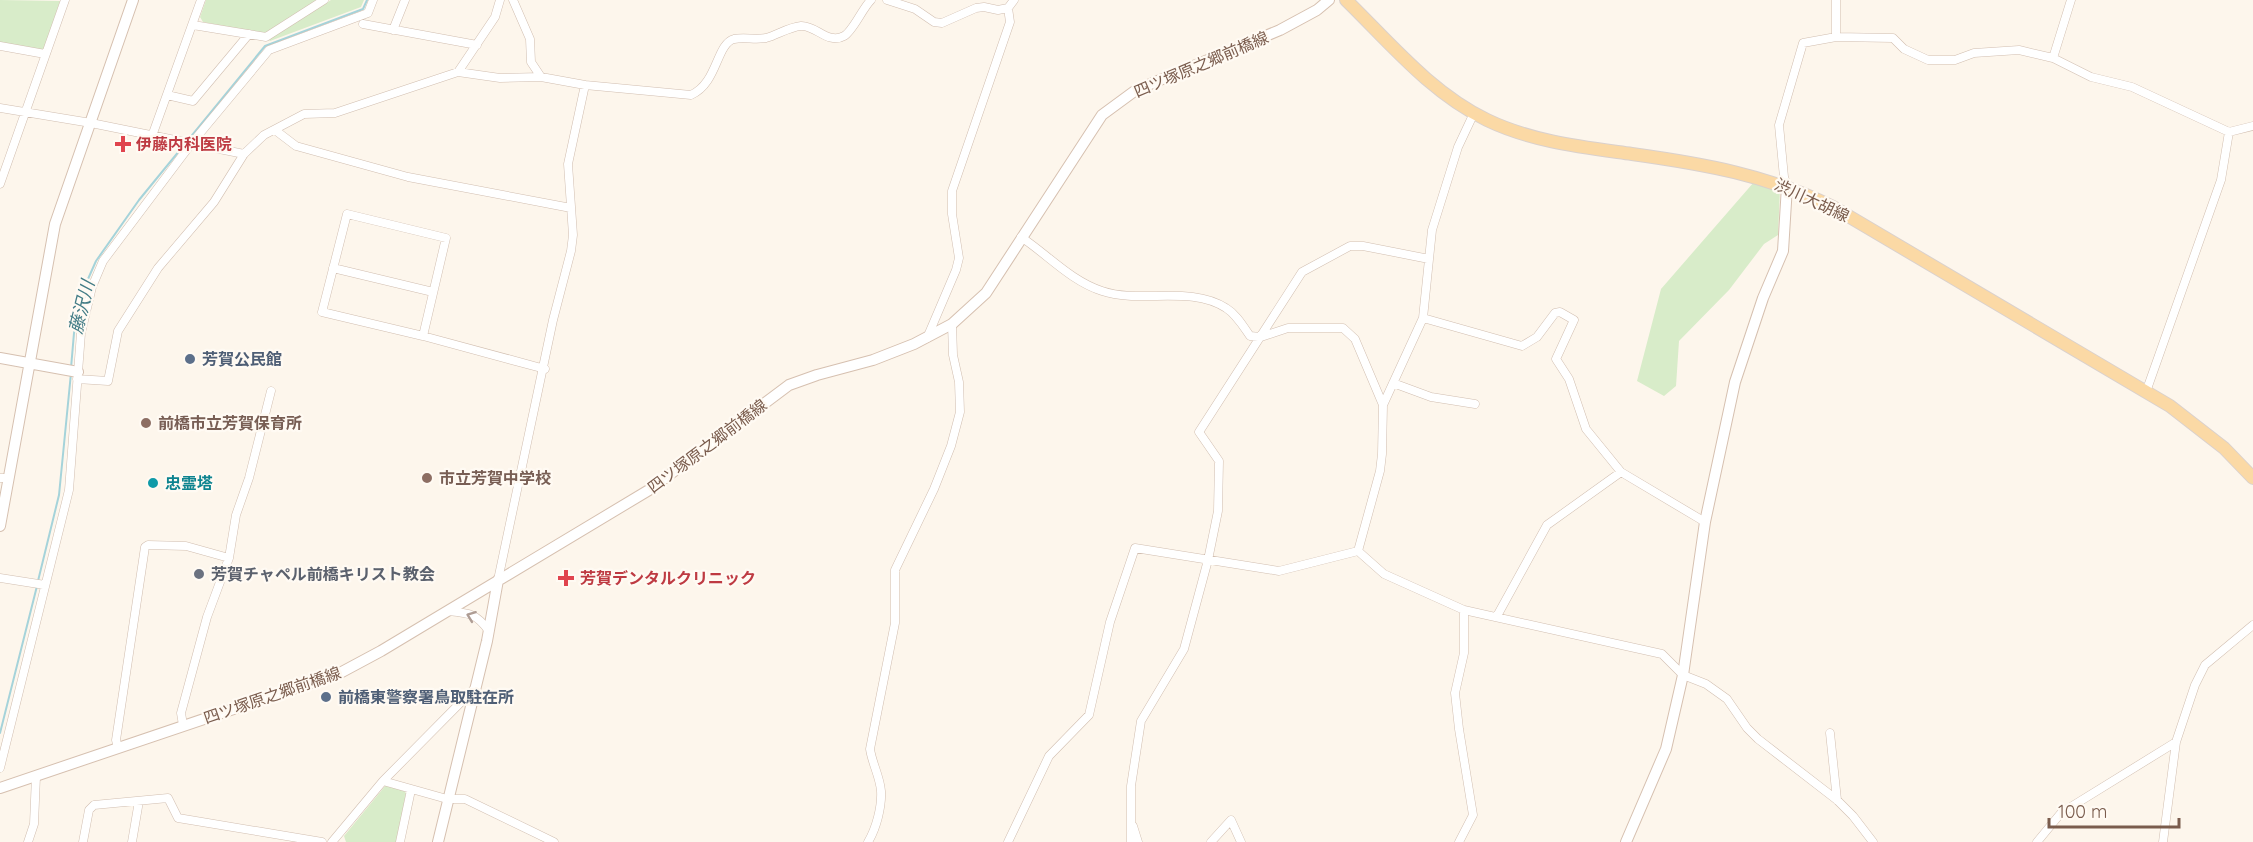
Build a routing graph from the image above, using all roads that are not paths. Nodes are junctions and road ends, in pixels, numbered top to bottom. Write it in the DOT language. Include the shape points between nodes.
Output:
graph roads {
  1 [pos="65,0"];
  2 [pos="133,0"];
  3 [pos="201,0"];
  4 [pos="324,0"];
  5 [pos="373,0"];
  6 [pos="405,0"];
  7 [pos="500,0"];
  8 [pos="513,0"];
  9 [pos="871,0"];
  10 [pos="887,0"];
  11 [pos="1014,0"];
  12 [pos="1329,0"];
  13 [pos="1346,0"];
  14 [pos="1836,0"];
  15 [pos="2071,0"];
  16 [pos="1008,8"];
  17 [pos="363,24"];
  18 [pos="192,25"];
  19 [pos="393,30"];
  20 [pos="249,34"];
  21 [pos="1836,37"];
  22 [pos="477,45"];
  23 [pos="0,46"];
  24 [pos="45,54"];
  25 [pos="2053,58"];
  26 [pos="458,72"];
  27 [pos="541,77"];
  28 [pos="585,85"];
  29 [pos="167,95"];
  30 [pos="0,108"];
  31 [pos="24,112"];
  32 [pos="1474,113"];
  33 [pos="90,123"];
  34 [pos="2253,126"];
  35 [pos="275,130"];
  36 [pos="2229,132"];
  37 [pos="152,136"];
  38 [pos="191,144"];
  39 [pos="244,154"];
  40 [pos="1,174"];
  41 [pos="0,184"];
  42 [pos="1787,186"];
  43 [pos="571,208"];
  44 [pos="1021,237"];
  45 [pos="1429,259"];
  46 [pos="333,268"];
  47 [pos="433,292"];
  48 [pos="1423,318"];
  49 [pos="952,324"];
  50 [pos="423,336"];
  51 [pos="1261,337"];
  52 [pos="927,338"];
  53 [pos="0,358"];
  54 [pos="30,364"];
  55 [pos="545,369"];
  56 [pos="78,375"];
  57 [pos="1393,383"];
  58 [pos="271,391"];
  59 [pos="2146,392"];
  60 [pos="1475,404"];
  61 [pos="1383,405"];
  62 [pos="1621,472"];
  63 [pos="4,478"];
  64 [pos="2253,478"];
  65 [pos="1705,522"];
  66 [pos="0,526"];
  67 [pos="1358,551"];
  68 [pos="229,558"];
  69 [pos="1208,560"];
  70 [pos="0,578"];
  71 [pos="498,580"];
  72 [pos="45,585"];
  73 [pos="1464,610"];
  74 [pos="448,611"];
  75 [pos="1497,616"];
  76 [pos="2253,625"];
  77 [pos="489,631"];
  78 [pos="1683,675"];
  79 [pos="475,687"];
  80 [pos="183,725"];
  81 [pos="1830,733"];
  82 [pos="2176,742"];
  83 [pos="118,748"];
  84 [pos="0,768"];
  85 [pos="36,776"];
  86 [pos="383,781"];
  87 [pos="0,788"];
  88 [pos="411,790"];
  89 [pos="447,799"];
  90 [pos="1837,800"];
  91 [pos="139,801"];
  92 [pos="1131,815"];
  93 [pos="28,842"];
  94 [pos="83,842"];
  95 [pos="132,842"];
  96 [pos="322,842"];
  97 [pos="332,842"];
  98 [pos="400,842"];
  99 [pos="438,842"];
  100 [pos="554,842"];
  101 [pos="868,842"];
  102 [pos="1008,842"];
  103 [pos="1131,842"];
  104 [pos="1138,842"];
  105 [pos="1211,842"];
  106 [pos="1241,842"];
  107 [pos="1459,842"];
  108 [pos="1626,842"];
  109 [pos="1873,842"];
  110 [pos="2037,842"];
  111 [pos="2163,842"];
  1 -- 24 [label="street"];
  2 -- 33 [label="main road"];
  3 -- 18 [label="street"];
  4 -- 20 [label="street" via="266,37"];
  5 -- 38 [label="street" via="368,13 269,50"];
  6 -- 19 [label="street"];
  7 -- 22 [label="street" via="495,17"];
  8 -- 27 [label="street" via="530,39 531,62"];
  9 -- 28 [label="street" via="847,35 838,39 801,26 764,38 726,43 709,81 691,95"];
  10 -- 16 [label="street" via="942,23 976,8"];
  11 -- 16 [label="street"];
  12 -- 44 [label="main road, 四ツ塚原之郷前橋線" via="1280,30 1154,81 1122,99 1091,130"];
  13 -- 32 [label="main road, 渋川大胡線" via="1441,92"];
  14 -- 21 [label="street"];
  15 -- 25 [label="street"];
  16 -- 52 [label="street" via="1010,22 952,191 956,270"];
  17 -- 19 [label="street"];
  18 -- 20 [label="street"];
  18 -- 29 [label="street"];
  19 -- 22 [label="street"];
  20 -- 29 [label="street" via="193,101"];
  21 -- 25 [label="street" via="1893,38 1904,49 1928,60 2019,50"];
  21 -- 42 [label="street" via="1803,43 1779,124"];
  22 -- 26 [label="street"];
  23 -- 24 [label="street"];
  24 -- 31 [label="street"];
  25 -- 36 [label="street" via="2091,77 2132,87"];
  26 -- 27 [label="street" via="500,78"];
  26 -- 35 [label="street" via="335,113 304,114"];
  27 -- 28 [label="street"];
  28 -- 43 [label="street" via="568,164"];
  29 -- 37 [label="street"];
  30 -- 31 [label="street"];
  31 -- 33 [label="street"];
  31 -- 40 [label="street"];
  32 -- 42 [label="main road, 渋川大胡線" via="1543,141 1719,168"];
  32 -- 45 [label="street" via="1458,147 1432,230"];
  33 -- 37 [label="street"];
  33 -- 54 [label="main road" via="55,224"];
  34 -- 36 [label="street"];
  35 -- 39 [label="street"];
  35 -- 43 [label="street" via="296,146 408,177"];
  36 -- 59 [label="street" via="2221,180"];
  37 -- 38 [label="street"];
  38 -- 39 [label="street"];
  38 -- 56 [label="street" via="103,261 81,333"];
  39 -- 56 [label="street" via="214,202 158,268 128,314 118,331 108,381"];
  40 -- 41 [label="street"];
  42 -- 59 [label="main road, 渋川大胡線" via="1833,207"];
  42 -- 65 [label="main road" via="1783,251 1735,382"];
  43 -- 55 [label="street" via="571,251"];
  44 -- 49 [label="main road, 四ツ塚原之郷前橋線" via="979,301"];
  44 -- 51 [label="street" via="1095,288 1115,294 1215,302 1236,316 1250,336"];
  45 -- 48 [label="street"];
  45 -- 51 [label="street" via="1350,246 1302,272"];
  46 -- 47 [label="street"];
  46 -- 47 [label="street" via="347,214 446,238"];
  46 -- 50 [label="street" via="322,312"];
  47 -- 50 [label="street"];
  48 -- 57 [label="street"];
  48 -- 62 [label="street" via="1522,346 1537,337 1555,314 1560,312 1574,320 1556,359 1569,379 1586,429"];
  49 -- 52 [label="main road, 四ツ塚原之郷前橋線"];
  49 -- 101 [label="street" via="960,412 934,489 896,570 895,623 870,749 881,789 880,802"];
  50 -- 55 [label="street"];
  51 -- 61 [label="street" via="1288,328 1343,328 1355,339"];
  51 -- 69 [label="street" via="1199,432 1219,460 1218,511"];
  52 -- 71 [label="main road, 四ツ塚原之郷前橋線" via="873,360 789,385 649,490"];
  53 -- 54 [label="main road"];
  54 -- 56 [label="main road"];
  54 -- 63 [label="main road"];
  55 -- 71 [label="street"];
  56 -- 72 [label="street" via="69,490"];
  57 -- 60 [label="street" via="1431,397"];
  57 -- 61 [label="street"];
  58 -- 68 [label="street" via="236,515"];
  59 -- 64 [label="main road, 渋川大胡線" via="2203,429"];
  61 -- 67 [label="street" via="1380,471"];
  62 -- 65 [label="street"];
  62 -- 75 [label="street" via="1547,525"];
  63 -- 66 [label="main road"];
  65 -- 78 [label="main road"];
  67 -- 69 [label="street" via="1279,571"];
  67 -- 73 [label="street" via="1384,574"];
  68 -- 80 [label="street" via="207,617 181,713"];
  68 -- 83 [label="street" via="186,546 145,547 116,740"];
  69 -- 92 [label="street" via="1185,649 1141,721 1131,786"];
  69 -- 102 [label="street" via="1135,548 1110,622 1089,716 1049,756"];
  70 -- 72 [label="street"];
  71 -- 74 [label="main road, 四ツ塚原之郷前橋線"];
  71 -- 77 [label="main road"];
  72 -- 84 [label="street"];
  73 -- 75 [label="street"];
  73 -- 107 [label="street" via="1464,653 1455,693 1473,815"];
  77 -- 74 [label="street, one-way" via="481,619 469,613"];
  74 -- 80 [label="main road, 四ツ塚原之郷前橋線" via="340,673"];
  75 -- 78 [label="street" via="1662,654"];
  76 -- 82 [label="street" via="2205,665"];
  77 -- 79 [label="main road"];
  78 -- 90 [label="street" via="1706,684 1727,699 1758,739"];
  78 -- 108 [label="main road" via="1666,749"];
  79 -- 86 [label="street"];
  79 -- 89 [label="main road"];
  80 -- 83 [label="main road, 四ツ塚原之郷前橋線"];
  81 -- 90 [label="street"];
  82 -- 110 [label="street" via="2061,813"];
  82 -- 111 [label="street"];
  83 -- 85 [label="main road, 四ツ塚原之郷前橋線"];
  85 -- 87 [label="main road, 四ツ塚原之郷前橋線"];
  85 -- 93 [label="street" via="34,824"];
  86 -- 88 [label="street"];
  86 -- 97 [label="street"];
  88 -- 89 [label="street"];
  88 -- 98 [label="street"];
  89 -- 99 [label="main road"];
  89 -- 100 [label="street" via="465,799"];
  90 -- 109 [label="street"];
  91 -- 94 [label="street" via="90,807"];
  91 -- 95 [label="street"];
  91 -- 96 [label="street" via="168,798 178,818"];
  92 -- 103 [label="street"];
  92 -- 104 [label="street"];
  105 -- 106 [label="street" via="1231,820"];
}
